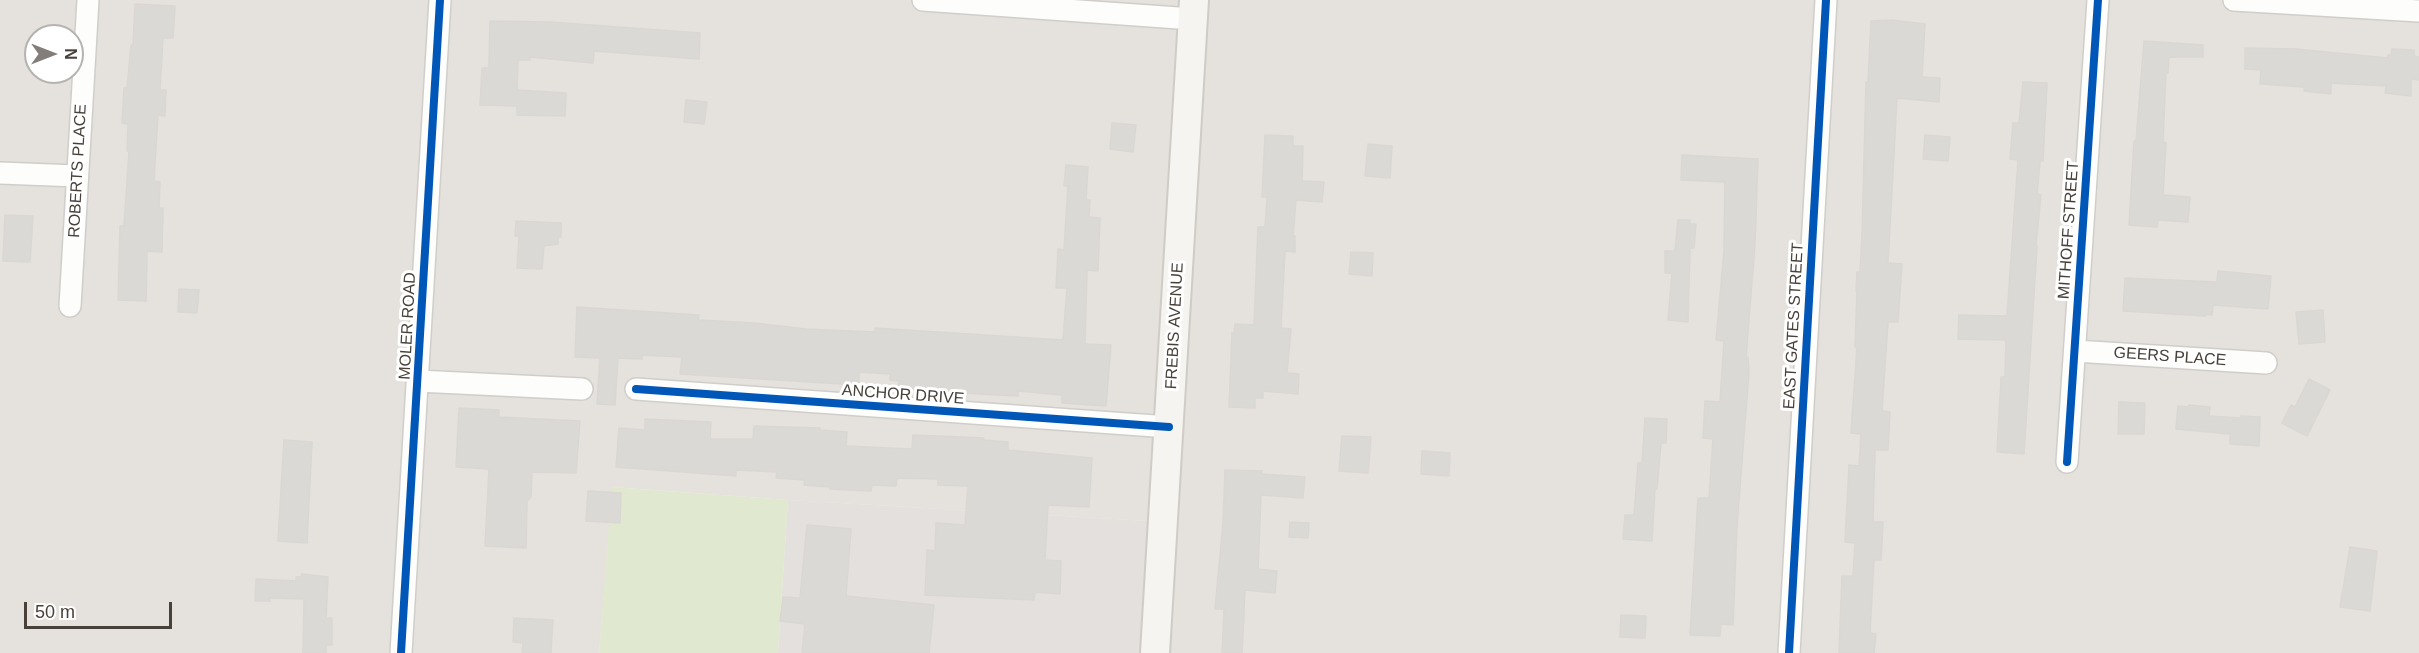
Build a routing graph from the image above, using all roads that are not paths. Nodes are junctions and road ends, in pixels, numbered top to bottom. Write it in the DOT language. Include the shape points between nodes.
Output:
graph roads {
  1 [pos="88,0"];
  2 [pos="440,0"];
  3 [pos="923,0"];
  4 [pos="1826,0"];
  5 [pos="2098,0"];
  6 [pos="2234,0"];
  7 [pos="1194,9"];
  8 [pos="2419,11"];
  9 [pos="0,173"];
  10 [pos="77,176"];
  11 [pos="70,306"];
  12 [pos="2075,351"];
  13 [pos="2266,363"];
  14 [pos="418,381"];
  15 [pos="582,389"];
  16 [pos="636,389"];
  17 [pos="1169,427"];
  18 [pos="2067,462"];
  19 [pos="401,653"];
  20 [pos="1155,653"];
  21 [pos="1789,653"];
  1 -- 10 [label="street, ROBERTS PLACE"];
  2 -- 14 [label="street, MOLER ROAD"];
  3 -- 7 [label="street"];
  4 -- 21 [label="street, EAST GATES STREET"];
  5 -- 12 [label="street, MITHOFF STREET"];
  6 -- 8 [label="street"];
  7 -- 17 [label="main road, FREBIS AVENUE"];
  9 -- 10 [label="street"];
  10 -- 11 [label="street, ROBERTS PLACE"];
  12 -- 13 [label="street, GEERS PLACE"];
  12 -- 18 [label="street, MITHOFF STREET"];
  14 -- 15 [label="street"];
  14 -- 19 [label="street, MOLER ROAD"];
  16 -- 17 [label="street, ANCHOR DRIVE"];
  17 -- 20 [label="main road, FREBIS AVENUE"];
}
